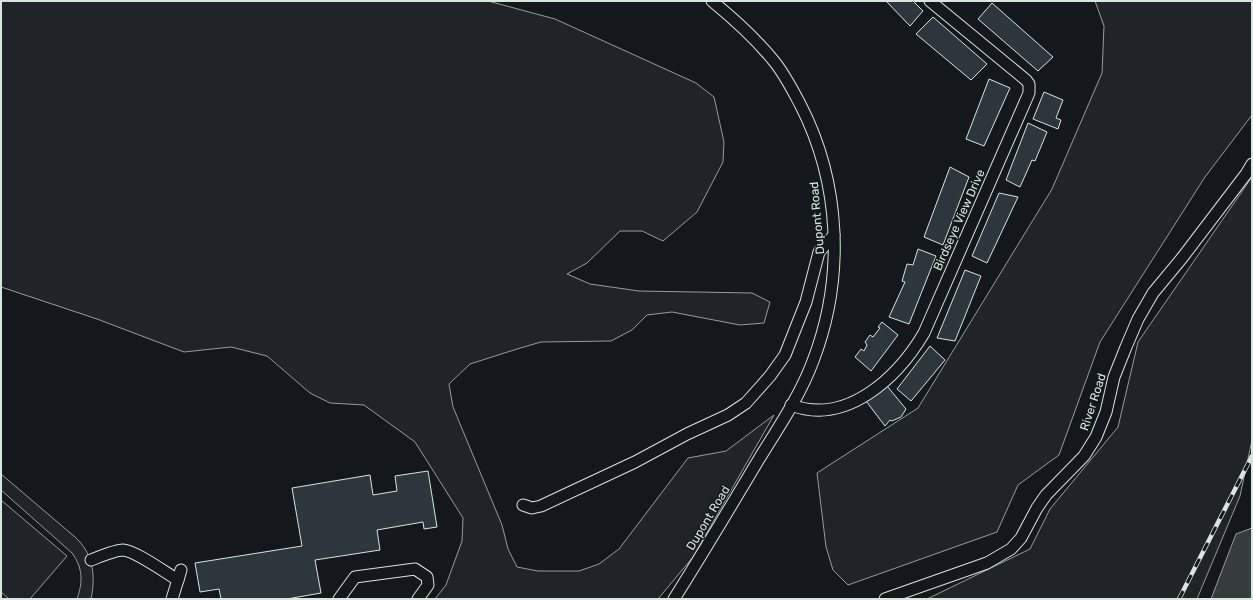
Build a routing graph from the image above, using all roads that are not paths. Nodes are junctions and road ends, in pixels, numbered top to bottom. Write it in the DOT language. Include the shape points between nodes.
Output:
graph roads {
  1 [pos="712,1"];
  2 [pos="930,1"];
  3 [pos="1252,164"];
  4 [pos="834,235"];
  5 [pos="791,405"];
  6 [pos="522,504"];
  7 [pos="90,560"];
  8 [pos="172,599"];
  9 [pos="339,599"];
  10 [pos="418,599"];
  11 [pos="674,599"];
  12 [pos="885,599"];
  1 -- 4 [label="street, Dupont Road" via="774,61 811,125 828,180"];
  2 -- 5 [label="street, Birdseye View Drive" via="1026,80 1029,93 924,333 915,347 882,385 858,400 843,406 813,411"];
  3 -- 12 [label="street, River Road" via="1153,293 1138,319 1114,377 1106,412 1096,437 1084,456 1046,495 1021,538 1011,549 988,563"];
  4 -- 5 [label="street, Dupont Road" via="834,268 827,316 813,362"];
  4 -- 6 [label="street" via="819,252 806,302 785,355 746,403 728,415 635,462 541,506 532,508"];
  5 -- 11 [label="street, Dupont Road"];
  7 -- 8 [label="street" via="125,550 180,575"];
  9 -- 10 [label="street" via="355,577 415,569 427,577 428,585"];
}
